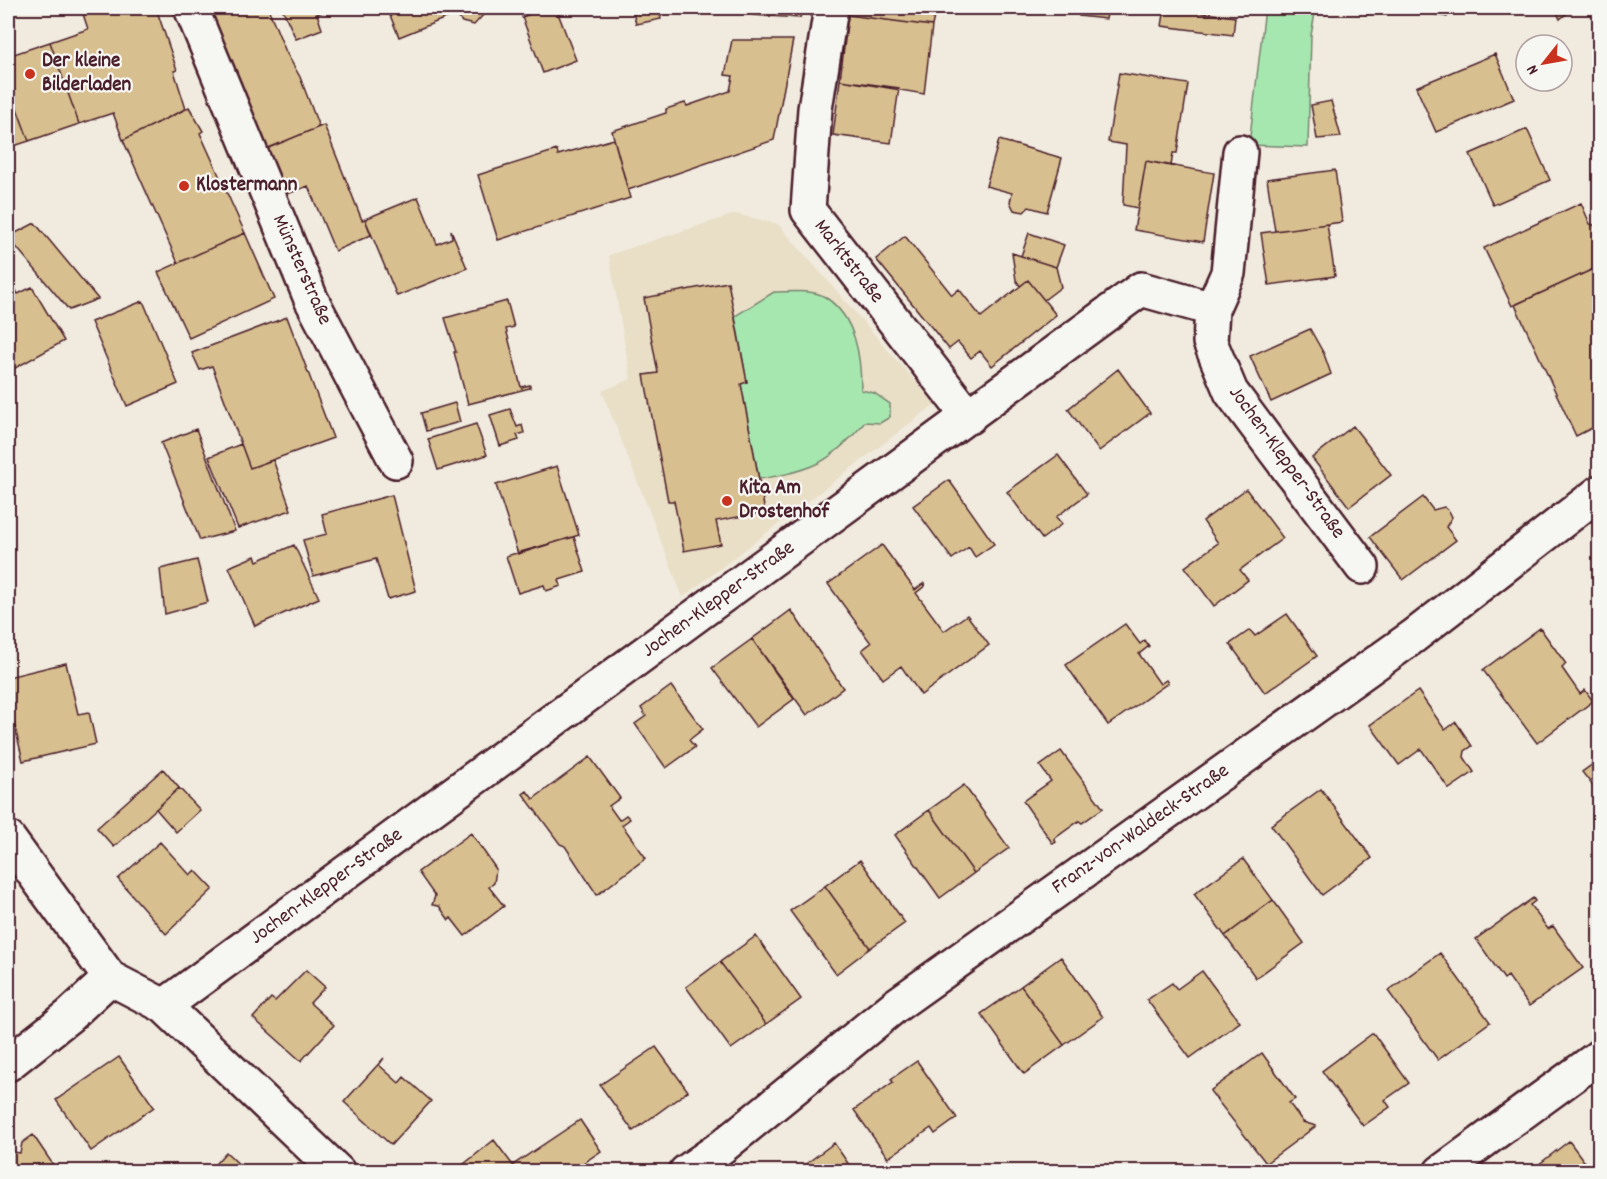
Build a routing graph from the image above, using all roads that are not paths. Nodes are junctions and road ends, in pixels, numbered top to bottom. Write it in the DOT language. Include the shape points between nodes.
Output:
graph roads {
  1 [pos="191,8"];
  2 [pos="831,8"];
  3 [pos="1240,152"];
  4 [pos="1212,309"];
  5 [pos="969,417"];
  6 [pos="396,461"];
  7 [pos="1599,492"];
  8 [pos="1362,567"];
  9 [pos="8,838"];
  10 [pos="110,978"];
  11 [pos="164,1006"];
  12 [pos="1599,1056"];
  13 [pos="8,1064"];
  14 [pos="338,1172"];
  15 [pos="686,1172"];
  16 [pos="1441,1172"];
  1 -- 6 [label="street, Münsterstraße" via="311,299"];
  2 -- 5 [label="street, Marktstraße" via="815,109 808,210"];
  3 -- 4 [label="street" via="1228,273"];
  4 -- 5 [label="street, Jochen-Klepper-Straße" via="1141,289"];
  4 -- 8 [label="street, Jochen-Klepper-Straße" via="1210,342 1231,392"];
  5 -- 11 [label="street, Jochen-Klepper-Straße"];
  7 -- 15 [label="street, Franz-von-Waldeck-Straße" via="1414,636 895,1006"];
  9 -- 10 [label="street"];
  10 -- 11 [label="street"];
  10 -- 13 [label="street"];
  11 -- 14 [label="street"];
  12 -- 16 [label="street"];
}
